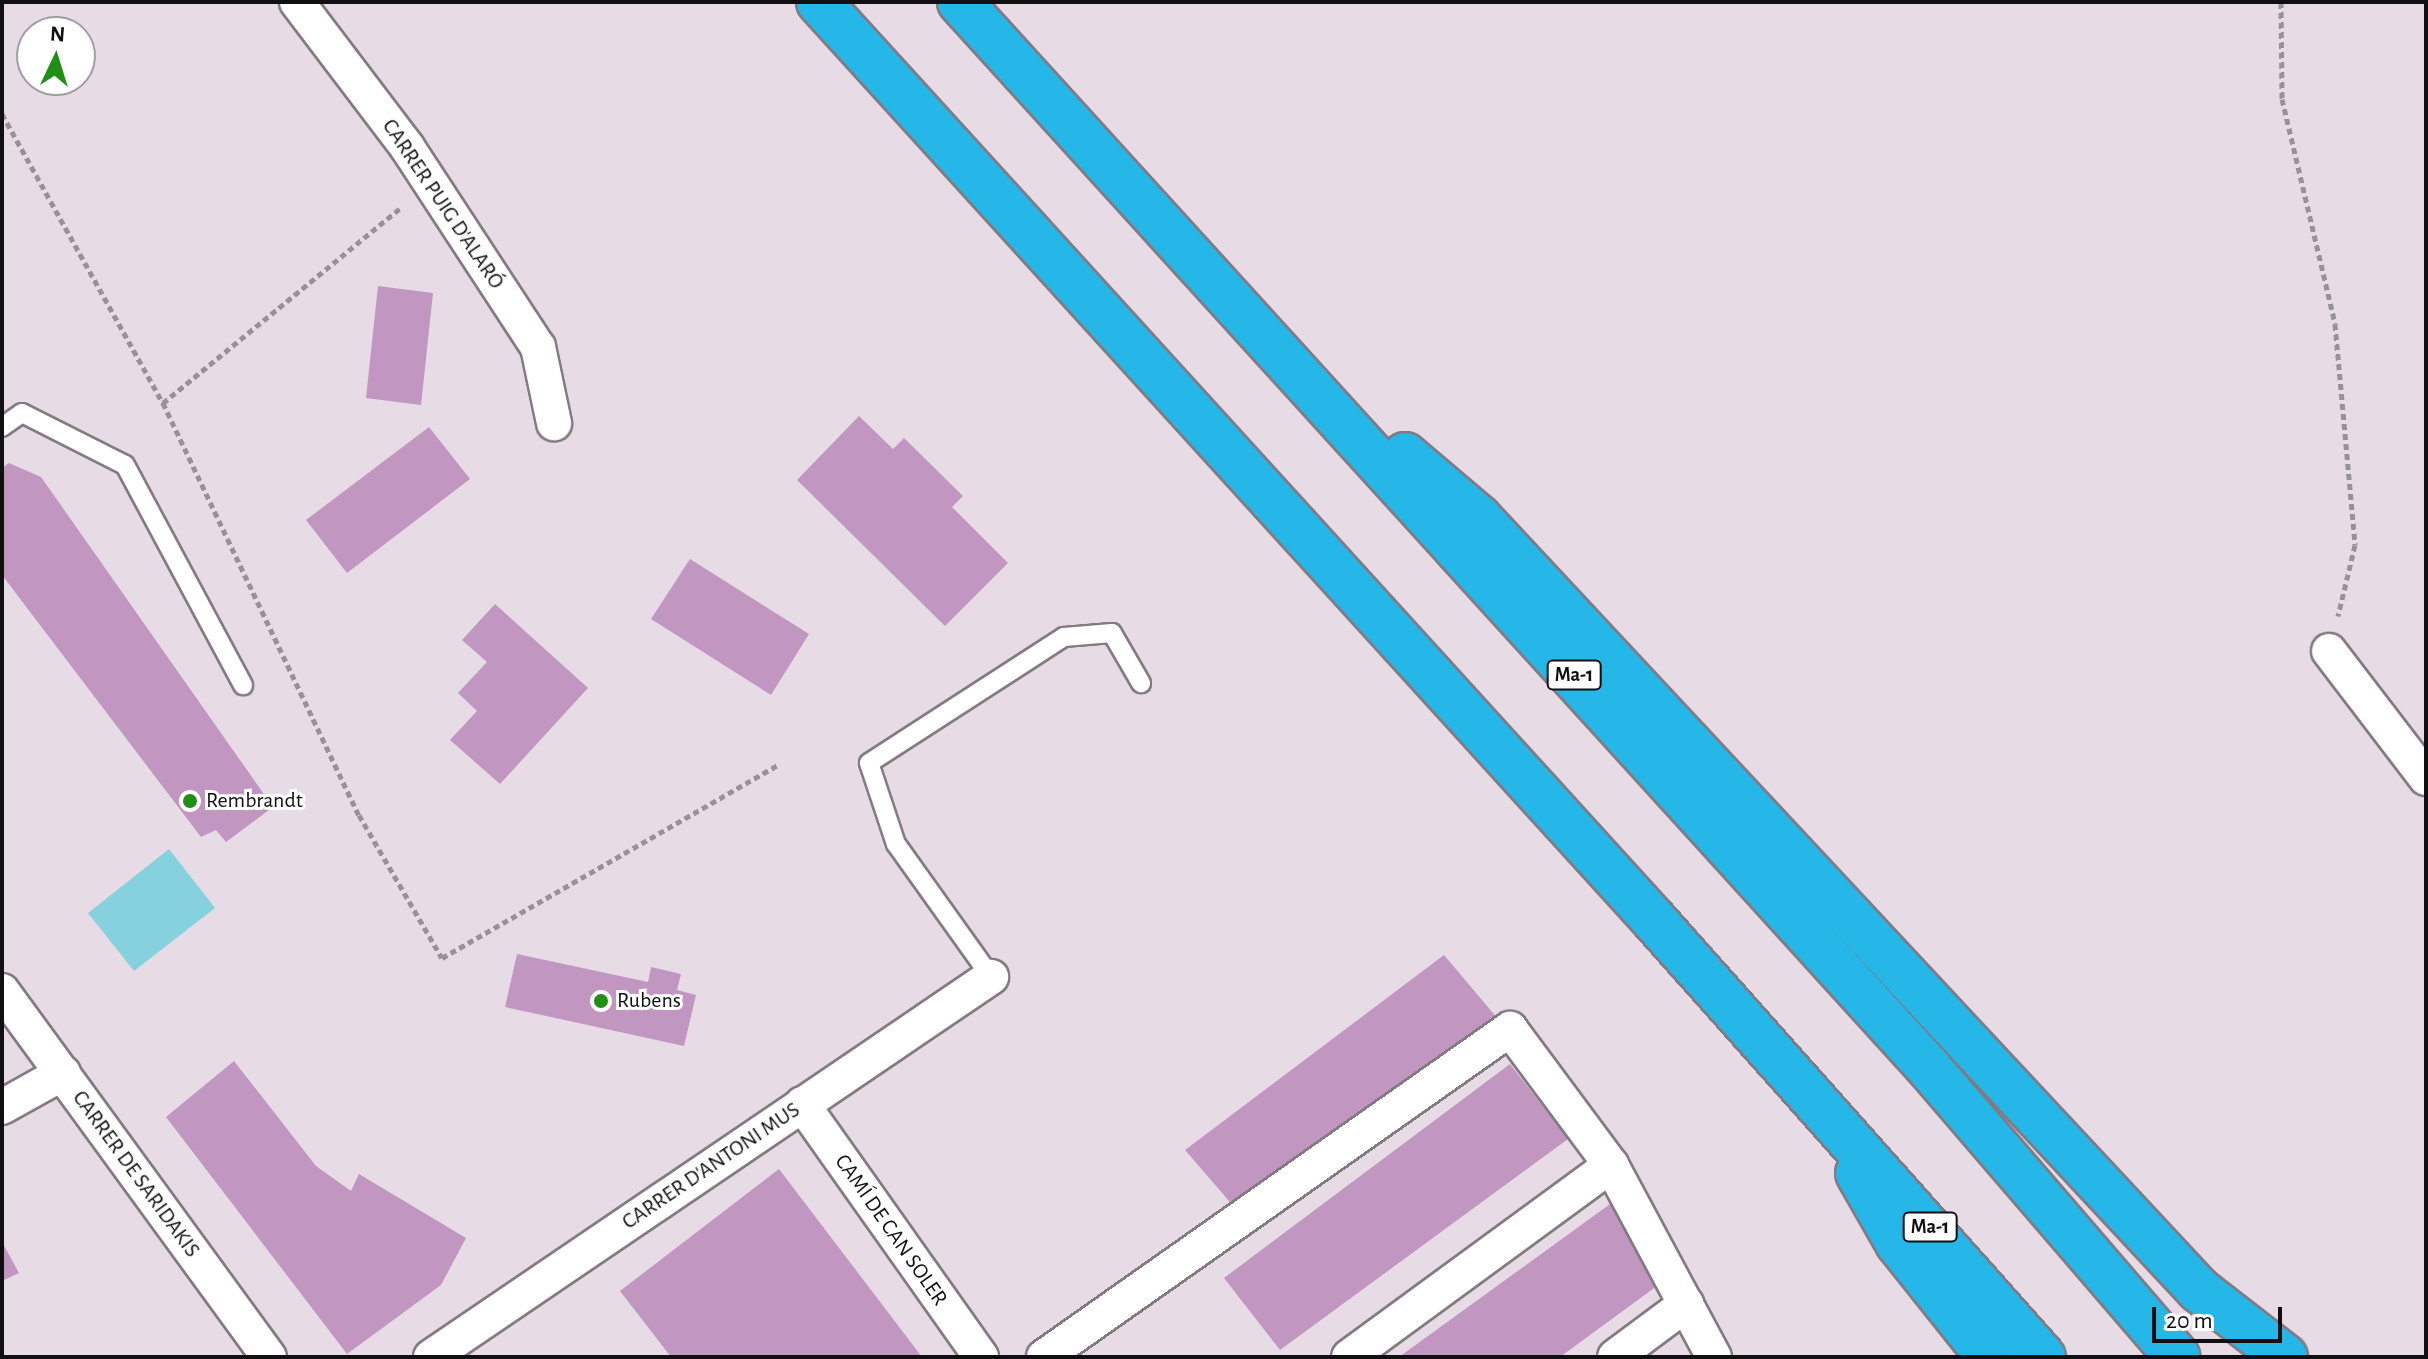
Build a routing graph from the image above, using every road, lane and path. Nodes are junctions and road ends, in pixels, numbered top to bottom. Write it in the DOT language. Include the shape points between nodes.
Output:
graph roads {
  1 [pos="297,2"];
  2 [pos="819,2"];
  3 [pos="960,2"];
  4 [pos="2281,2"];
  5 [pos="2,114"];
  6 [pos="431,183"];
  7 [pos="1268,340"];
  8 [pos="163,403"];
  9 [pos="554,423"];
  10 [pos="2,427"];
  11 [pos="2329,651"];
  12 [pos="1141,683"];
  13 [pos="243,685"];
  14 [pos="779,764"];
  15 [pos="2426,778"];
  16 [pos="991,977"];
  17 [pos="2,991"];
  18 [pos="63,1073"];
  19 [pos="1815,1098"];
  20 [pos="802,1104"];
  21 [pos="2,1107"];
  22 [pos="1611,1165"];
  23 [pos="1686,1304"];
  24 [pos="269,1357"];
  25 [pos="431,1357"];
  26 [pos="981,1357"];
  27 [pos="1044,1357"];
  28 [pos="1349,1357"];
  29 [pos="1615,1357"];
  30 [pos="1714,1357"];
  31 [pos="1989,1357"];
  32 [pos="2043,1357"];
  33 [pos="2178,1357"];
  34 [pos="2285,1357"];
  1 -- 6 [label="street, CARRER PUIG D'ALARÓ"];
  2 -- 19 [label="highway, Ma-1"];
  3 -- 7 [label="highway, Ma-1"];
  4 -- 11 [label="path" via="2282,99 2335,324 2355,545"];
  5 -- 8 [label="path"];
  6 -- 8 [label="path"];
  6 -- 9 [label="street, CARRER PUIG D'ALARÓ" via="538,347"];
  7 -- 33 [label="highway, Ma-1" via="1929,1068"];
  7 -- 34 [label="highway" via="1479,518 2199,1290"];
  8 -- 14 [label="path" via="359,815 442,958"];
  10 -- 13 [label="lane" via="22,413 125,465"];
  11 -- 15 [label="street"];
  12 -- 16 [label="lane" via="1112,633 1064,637 869,763 896,844"];
  16 -- 20 [label="street, CARRER D'ANTONI MUS"];
  17 -- 18 [label="street, CARRER DE SARIDAKIS"];
  18 -- 21 [label="street"];
  18 -- 24 [label="street, CARRER DE SARIDAKIS"];
  19 -- 31 [label="highway" via="1898,1243"];
  19 -- 32 [label="highway, Ma-1"];
  20 -- 25 [label="street, CARRER D'ANTONI MUS"];
  20 -- 26 [label="street, CAMÍ DE CAN SOLER"];
  22 -- 23 [label="street"];
  22 -- 27 [label="street" via="1510,1029"];
  22 -- 28 [label="street"];
  23 -- 29 [label="street"];
  23 -- 30 [label="street"];
}
